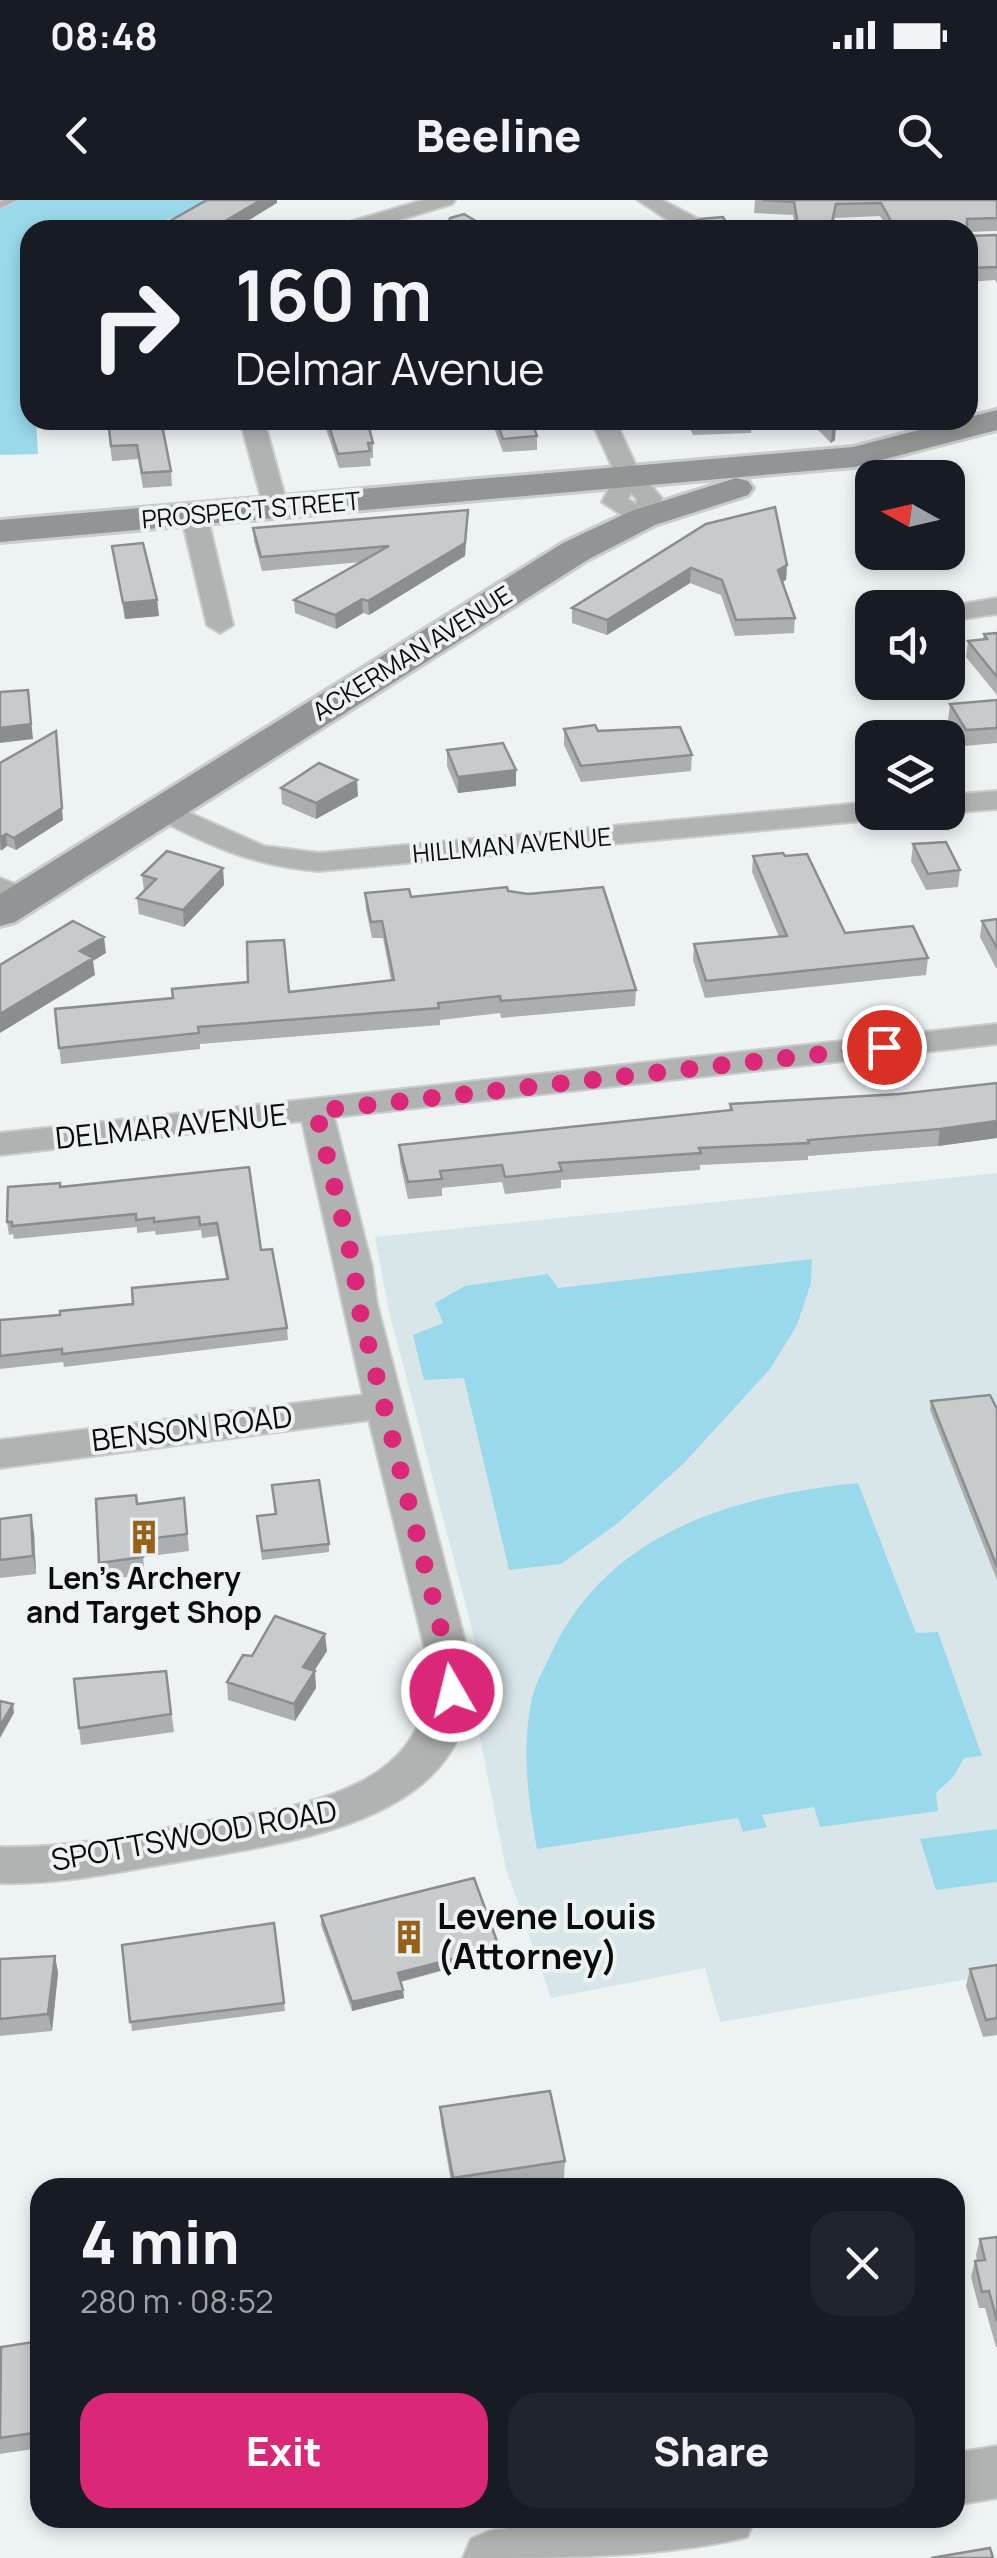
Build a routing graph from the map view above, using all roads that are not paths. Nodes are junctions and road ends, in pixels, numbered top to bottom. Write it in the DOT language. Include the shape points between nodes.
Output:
graph roads {
  1 [pos="12,200"];
  2 [pos="445,200"];
  3 [pos="648,200"];
  4 [pos="0,205"];
  5 [pos="377,220"];
  6 [pos="681,220"];
  7 [pos="255,430"];
  8 [pos="608,430"];
  9 [pos="958,430"];
  10 [pos="854,457"];
  11 [pos="628,475"];
  12 [pos="502,489"];
  13 [pos="276,508"];
  14 [pos="194,515"];
  15 [pos="643,518"];
  16 [pos="0,531"];
  17 [pos="997,606"];
  18 [pos="965,611"];
  19 [pos="220,625"];
  20 [pos="997,800"];
  21 [pos="965,803"];
  22 [pos="163,810"];
  23 [pos="855,813"];
  24 [pos="8,899"];
  25 [pos="997,1034"];
  26 [pos="316,1111"];
  27 [pos="0,1144"];
  28 [pos="384,1405"];
  29 [pos="0,1454"];
  30 [pos="0,1865"];
  31 [pos="997,2472"];
  32 [pos="965,2477"];
  33 [pos="668,2528"];
  34 [pos="490,2558"];
  1 -- 4 [label="lane"];
  2 -- 5 [label="street"];
  3 -- 6 [label="street"];
  7 -- 13 [label="street"];
  8 -- 11 [label="street"];
  9 -- 10 [label="main road, PROSPECT STREET"];
  10 -- 11 [label="main road, PROSPECT STREET"];
  10 -- 15 [label="main road, ACKERMAN AVENUE"];
  11 -- 12 [label="main road, PROSPECT STREET"];
  11 -- 15 [label="street" via="614,502"];
  12 -- 13 [label="main road, PROSPECT STREET"];
  12 -- 15 [label="main road, PROSPECT STREET" via="566,497"];
  13 -- 14 [label="main road, PROSPECT STREET"];
  14 -- 16 [label="main road, PROSPECT STREET"];
  14 -- 19 [label="street"];
  15 -- 22 [label="main road, ACKERMAN AVENUE" via="576,551"];
  17 -- 18 [label="street"];
  20 -- 21 [label="street"];
  22 -- 23 [label="street, HILLMAN AVENUE" via="236,850 320,862"];
  22 -- 24 [label="main road, ACKERMAN AVENUE"];
  25 -- 26 [label="street, DELMAR AVENUE"];
  26 -- 27 [label="street, DELMAR AVENUE"];
  26 -- 28 [label="street, SPOTTSWOOD ROAD"];
  28 -- 29 [label="street, BENSON ROAD"];
  28 -- 30 [label="street, SPOTTSWOOD ROAD" via="452,1691 422,1758 396,1784 323,1819 72,1861"];
  31 -- 32 [label="street"];
  33 -- 34 [label="street"];
}
